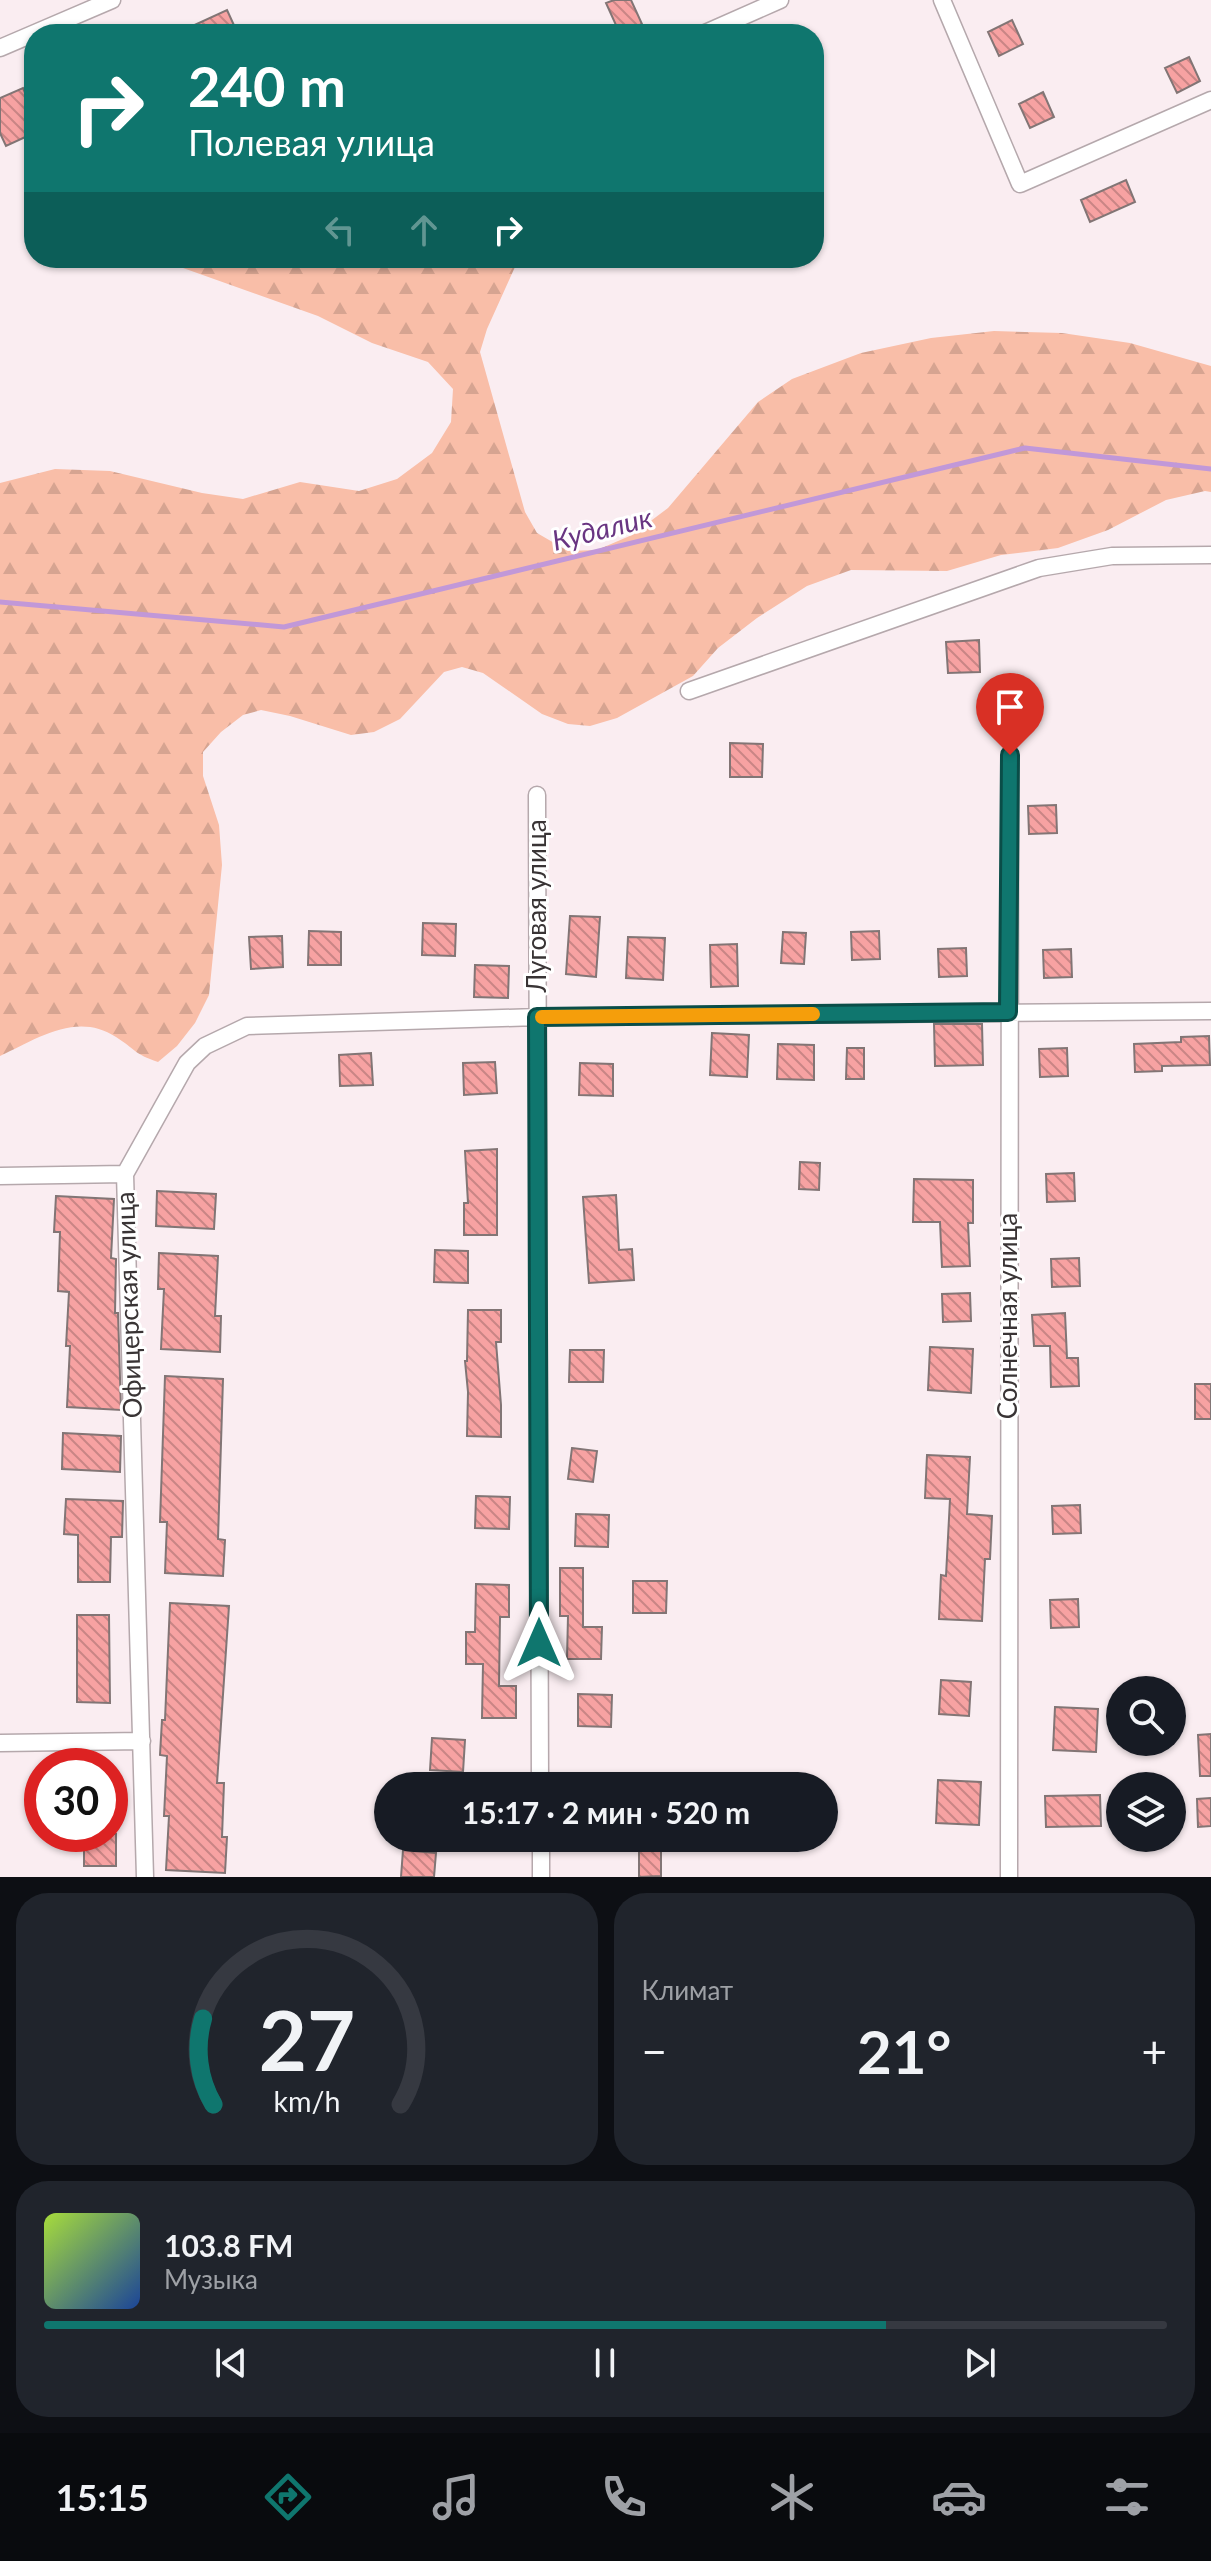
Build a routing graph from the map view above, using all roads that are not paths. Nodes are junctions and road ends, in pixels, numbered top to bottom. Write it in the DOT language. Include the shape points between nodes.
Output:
graph roads {
  1 [pos="66,0"];
  2 [pos="112,0"];
  3 [pos="780,0"];
  4 [pos="942,0"];
  5 [pos="73,17"];
  6 [pos="57,24"];
  7 [pos="726,24"];
  8 [pos="24,38"];
  9 [pos="0,48"];
  10 [pos="1211,100"];
  11 [pos="1211,555"];
  12 [pos="689,691"];
  13 [pos="1010,755"];
  14 [pos="537,795"];
  15 [pos="1211,1011"];
  16 [pos="1008,1012"];
  17 [pos="537,1017"];
  18 [pos="125,1174"];
  19 [pos="0,1176"];
  20 [pos="142,1741"];
  21 [pos="0,1743"];
  22 [pos="540,1772"];
  23 [pos="541,1852"];
  24 [pos="145,1877"];
  25 [pos="541,1877"];
  26 [pos="1009,1877"];
  1 -- 5 [label="street"];
  2 -- 5 [label="street"];
  3 -- 7 [label="street"];
  4 -- 10 [label="street" via="1020,184"];
  5 -- 6 [label="street"];
  8 -- 9 [label="street"];
  11 -- 12 [label="street" via="1112,556 1039,568"];
  13 -- 16 [label="street, Солнечная улица"];
  14 -- 17 [label="street, Луговая улица"];
  15 -- 16 [label="street, Офицерская улица"];
  16 -- 17 [label="street, Офицерская улица"];
  16 -- 26 [label="street, Солнечная улица"];
  17 -- 18 [label="street, Офицерская улица" via="247,1026 205,1046 187,1063"];
  17 -- 22 [label="street, Луговая улица"];
  18 -- 19 [label="street"];
  18 -- 20 [label="street, Офицерская улица"];
  20 -- 21 [label="street"];
  20 -- 24 [label="street, Офицерская улица"];
  23 -- 25 [label="street"];
}
